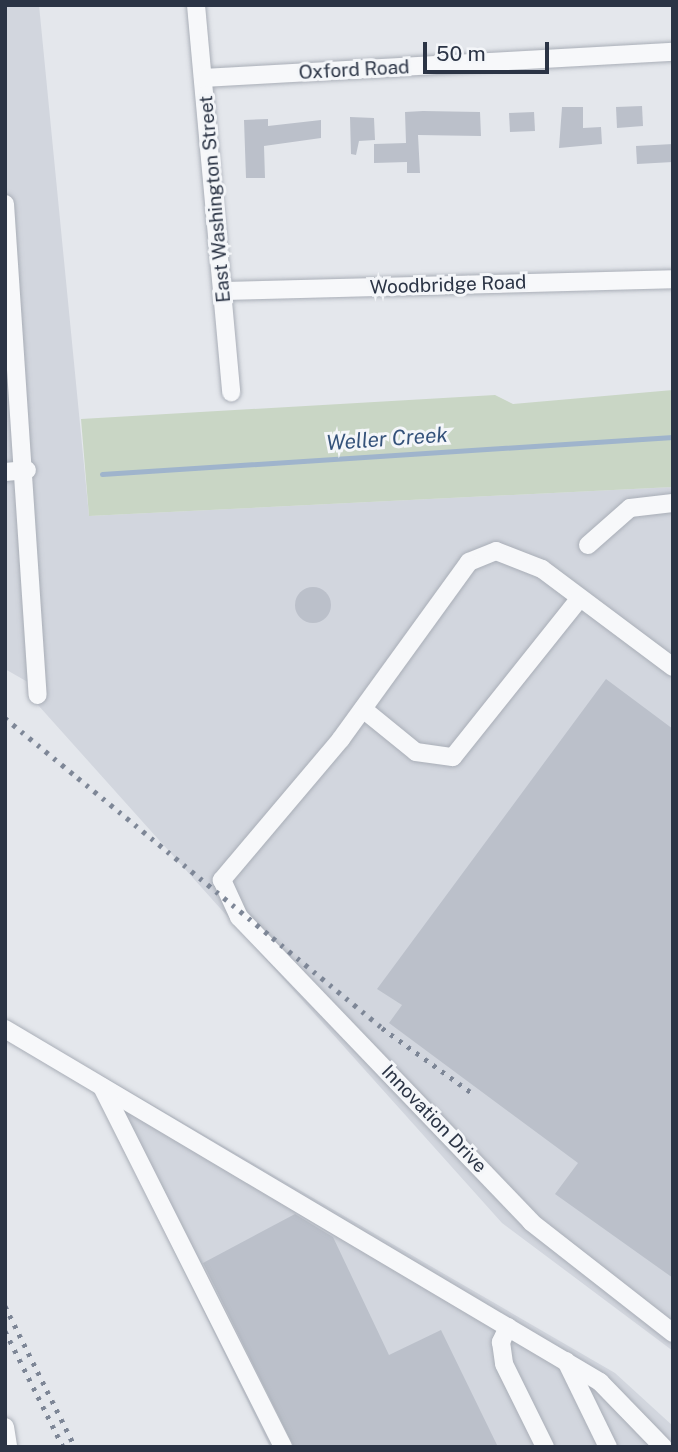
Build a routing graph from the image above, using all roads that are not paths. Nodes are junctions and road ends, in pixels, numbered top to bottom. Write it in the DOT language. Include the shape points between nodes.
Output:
graph roads {
  1 [pos="197,5"];
  2 [pos="673,52"];
  3 [pos="203,78"];
  4 [pos="5,204"];
  5 [pos="8,275"];
  6 [pos="673,279"];
  7 [pos="224,291"];
  8 [pos="12,367"];
  9 [pos="231,392"];
  10 [pos="27,470"];
  11 [pos="5,472"];
  12 [pos="673,503"];
  13 [pos="588,545"];
  14 [pos="580,598"];
  15 [pos="673,667"];
  16 [pos="38,695"];
  17 [pos="363,709"];
  18 [pos="5,1029"];
  19 [pos="102,1087"];
  20 [pos="508,1327"];
  21 [pos="673,1333"];
  22 [pos="566,1362"];
  23 [pos="283,1447"];
  24 [pos="544,1447"];
  25 [pos="608,1447"];
  26 [pos="663,1447"];
  1 -- 3 [label="street, East Washington Street"];
  2 -- 3 [label="street, Oxford Road"];
  3 -- 7 [label="street, East Washington Street"];
  4 -- 5 [label="street"];
  5 -- 8 [label="street"];
  6 -- 7 [label="street, Woodbridge Road"];
  7 -- 9 [label="street, East Washington Street"];
  8 -- 10 [label="street"];
  10 -- 11 [label="street"];
  10 -- 16 [label="street"];
  12 -- 13 [label="street" via="630,508"];
  14 -- 15 [label="street"];
  14 -- 17 [label="street" via="542,569 496,551 469,562"];
  14 -- 17 [label="street" via="453,757 416,752"];
  17 -- 21 [label="street, Innovation Drive" via="222,880 239,917 531,1222"];
  18 -- 19 [label="street"];
  19 -- 20 [label="street"];
  19 -- 23 [label="street"];
  20 -- 22 [label="street"];
  20 -- 24 [label="street" via="501,1342 504,1364"];
  22 -- 25 [label="street"];
  22 -- 26 [label="street" via="600,1381"];
}
